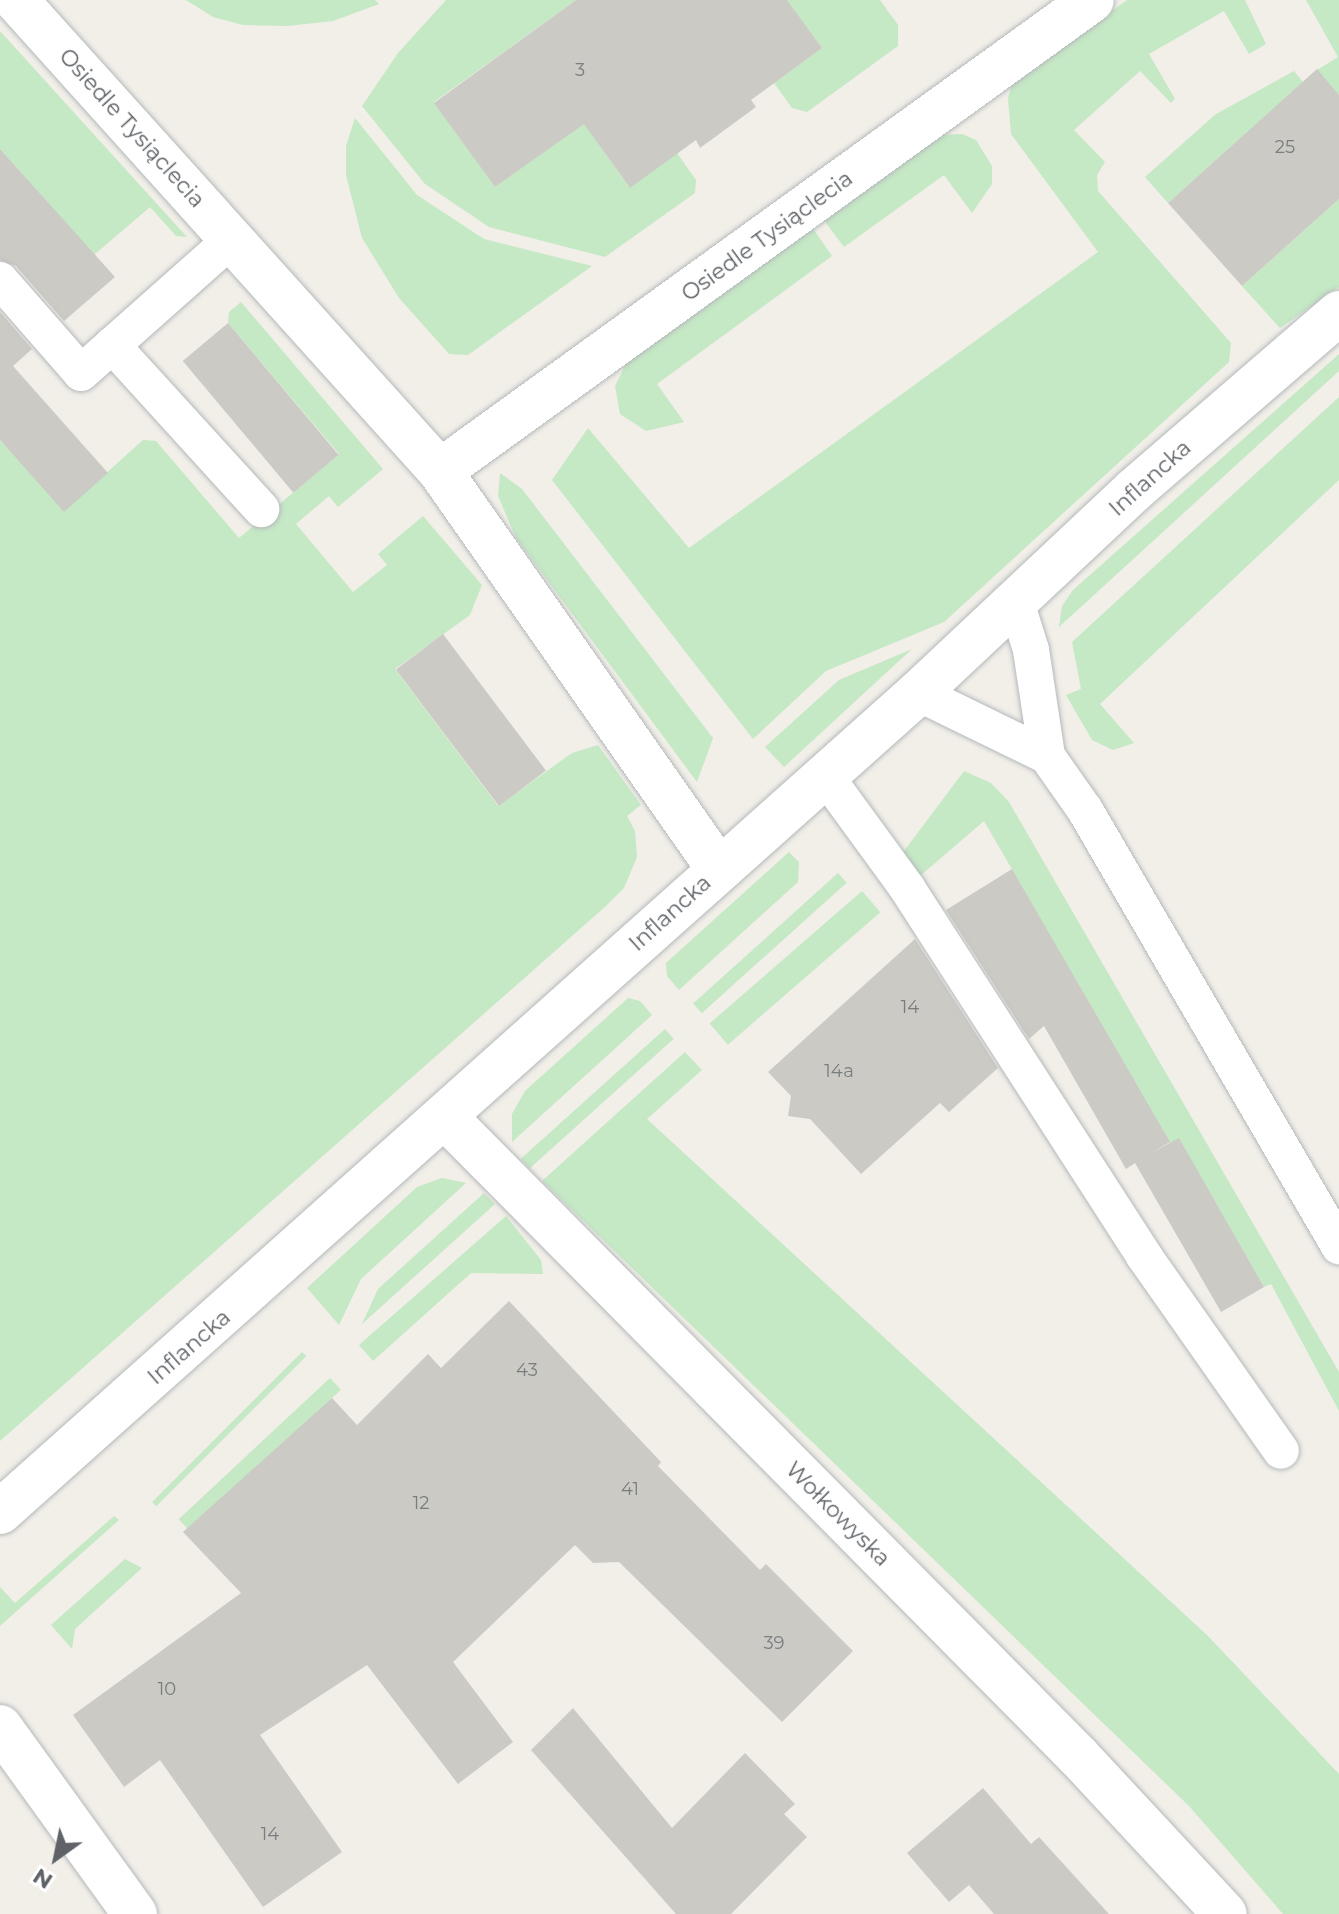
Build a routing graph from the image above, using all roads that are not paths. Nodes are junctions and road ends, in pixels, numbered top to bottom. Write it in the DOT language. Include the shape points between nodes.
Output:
graph roads {
  1 [pos="16,0"];
  2 [pos="1092,0"];
  3 [pos="232,239"];
  4 [pos="0,280"];
  5 [pos="1339,313"];
  6 [pos="112,345"];
  7 [pos="440,471"];
  8 [pos="261,509"];
  9 [pos="1016,602"];
  10 [pos="918,693"];
  11 [pos="1047,756"];
  12 [pos="824,774"];
  13 [pos="719,870"];
  14 [pos="446,1118"];
  15 [pos="1339,1246"];
  16 [pos="1281,1451"];
  17 [pos="0,1512"];
  18 [pos="0,1727"];
  19 [pos="135,1914"];
  20 [pos="1225,1914"];
  1 -- 3 [label="street, Osiedle Tysiąclecia"];
  2 -- 7 [label="street, Osiedle Tysiąclecia"];
  3 -- 6 [label="lane"];
  3 -- 7 [label="street, Osiedle Tysiąclecia"];
  4 -- 6 [label="lane" via="81,373"];
  5 -- 9 [label="street, Inflancka" via="1134,490"];
  6 -- 8 [label="lane"];
  7 -- 13 [label="street, Osiedle Tysiąclecia"];
  9 -- 10 [label="street, Inflancka"];
  9 -- 11 [label="lane" via="1031,650"];
  10 -- 11 [label="lane"];
  10 -- 12 [label="street, Inflancka"];
  11 -- 15 [label="lane" via="1085,810"];
  12 -- 13 [label="street, Inflancka"];
  12 -- 16 [label="lane" via="907,888 1144,1256"];
  13 -- 14 [label="street, Inflancka"];
  14 -- 17 [label="street, Inflancka"];
  14 -- 20 [label="street, Wołkowyska" via="1079,1757"];
  18 -- 19 [label="street"];
}
